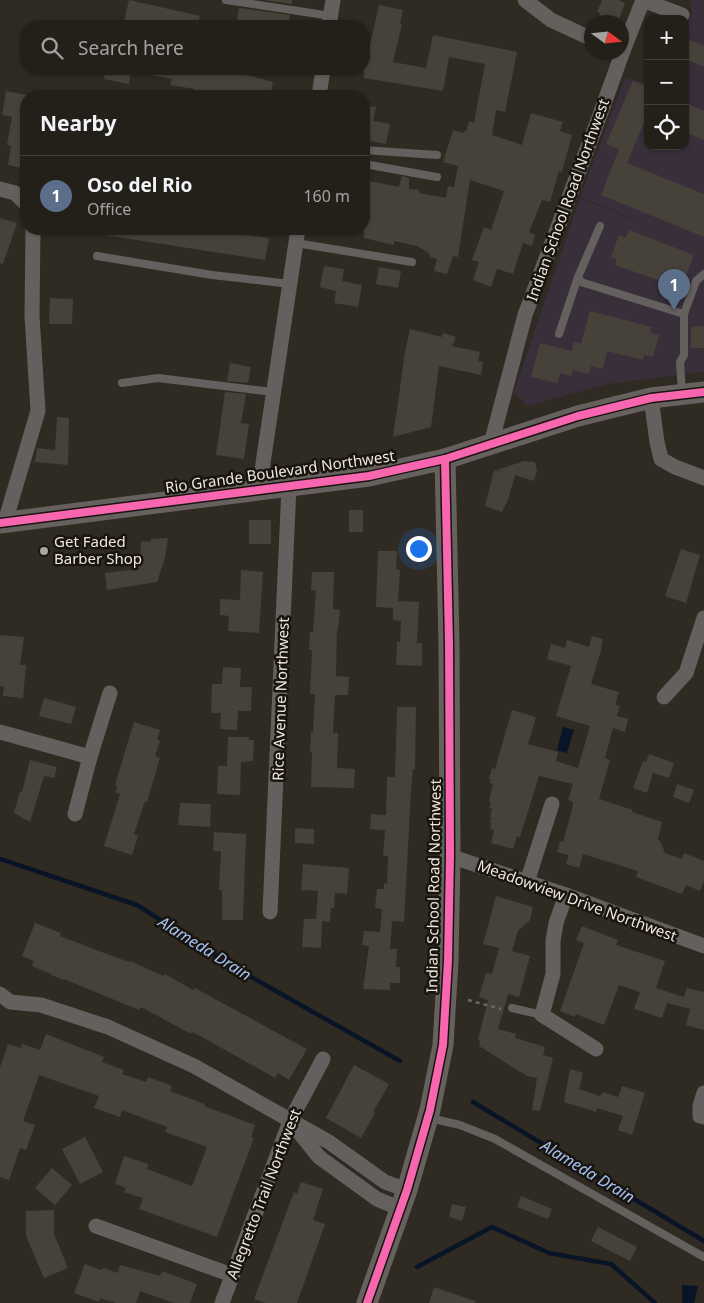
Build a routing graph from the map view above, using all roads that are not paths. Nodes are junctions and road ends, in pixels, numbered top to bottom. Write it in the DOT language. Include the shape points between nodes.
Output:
graph roads {
  1 [pos="226,0"];
  2 [pos="333,0"];
  3 [pos="525,0"];
  4 [pos="682,15"];
  5 [pos="325,20"];
  6 [pos="330,20"];
  7 [pos="629,33"];
  8 [pos="584,35"];
  9 [pos="619,60"];
  10 [pos="322,75"];
  11 [pos="320,90"];
  12 [pos="370,150"];
  13 [pos="437,155"];
  14 [pos="370,165"];
  15 [pos="437,177"];
  16 [pos="0,189"];
  17 [pos="20,198"];
  18 [pos="600,226"];
  19 [pos="34,235"];
  20 [pos="297,236"];
  21 [pos="97,256"];
  22 [pos="412,262"];
  23 [pos="704,274"];
  24 [pos="578,277"];
  25 [pos="290,284"];
  26 [pos="684,314"];
  27 [pos="559,334"];
  28 [pos="122,384"];
  29 [pos="273,392"];
  30 [pos="704,392"];
  31 [pos="682,395"];
  32 [pos="651,398"];
  33 [pos="492,444"];
  34 [pos="445,459"];
  35 [pos="704,478"];
  36 [pos="289,486"];
  37 [pos="260,491"];
  38 [pos="3,522"];
  39 [pos="704,618"];
  40 [pos="110,693"];
  41 [pos="664,697"];
  42 [pos="0,732"];
  43 [pos="90,756"];
  44 [pos="552,804"];
  45 [pos="75,814"];
  46 [pos="450,856"];
  47 [pos="527,882"];
  48 [pos="566,895"];
  49 [pos="270,912"];
  50 [pos="704,946"];
  51 [pos="3,1002"];
  52 [pos="512,1008"];
  53 [pos="542,1015"];
  54 [pos="596,1050"];
  55 [pos="323,1059"];
  56 [pos="704,1093"];
  57 [pos="429,1114"];
  58 [pos="702,1116"];
  59 [pos="290,1121"];
  60 [pos="404,1199"];
  61 [pos="96,1226"];
  62 [pos="704,1257"];
  63 [pos="232,1275"];
  64 [pos="222,1303"];
  65 [pos="367,1303"];
  1 -- 5 [label="lane"];
  2 -- 6 [label="street"];
  3 -- 8 [label="street" via="551,20"];
  4 -- 7 [label="street, Indian School Road Northwest" via="643,0"];
  9 -- 33 [label="street, Indian School Road Northwest" via="525,315"];
  10 -- 11 [label="street"];
  12 -- 13 [label="lane"];
  14 -- 15 [label="lane"];
  16 -- 17 [label="street" via="15,193"];
  18 -- 24 [label="lane"];
  19 -- 38 [label="street" via="32,316 38,411"];
  20 -- 22 [label="lane"];
  20 -- 25 [label="street"];
  21 -- 25 [label="lane"];
  23 -- 26 [label="lane" via="696,281"];
  24 -- 26 [label="lane" via="581,282"];
  24 -- 27 [label="lane"];
  25 -- 29 [label="street"];
  26 -- 31 [label="lane" via="684,355 680,362"];
  28 -- 29 [label="lane" via="158,378"];
  29 -- 37 [label="street"];
  30 -- 31 [label="main road, Rio Grande Boulevard Northwest"];
  31 -- 32 [label="main road, Rio Grande Boulevard Northwest"];
  32 -- 33 [label="main road, Rio Grande Boulevard Northwest" via="578,416"];
  32 -- 35 [label="street" via="661,459"];
  33 -- 34 [label="main road, Rio Grande Boulevard Northwest"];
  34 -- 36 [label="main road, Rio Grande Boulevard Northwest" via="369,476"];
  34 -- 46 [label="main road, Indian School Road Northwest"];
  36 -- 37 [label="main road, Rio Grande Boulevard Northwest"];
  36 -- 49 [label="street, Rice Avenue Northwest"];
  37 -- 38 [label="main road, Rio Grande Boulevard Northwest"];
  39 -- 41 [label="street" via="686,673"];
  40 -- 43 [label="street"];
  42 -- 43 [label="street"];
  43 -- 45 [label="street"];
  44 -- 47 [label="street"];
  46 -- 47 [label="street, Meadowview Drive Northwest"];
  46 -- 57 [label="main road, Indian School Road Northwest" via="443,1045"];
  47 -- 48 [label="street, Meadowview Drive Northwest"];
  48 -- 50 [label="street, Meadowview Drive Northwest"];
  48 -- 53 [label="street" via="556,923 553,974"];
  51 -- 59 [label="street" via="41,1005 108,1027 194,1066"];
  52 -- 53 [label="lane"];
  53 -- 54 [label="street"];
  55 -- 59 [label="street, Allegretto Trail Northwest"];
  56 -- 58 [label="street" via="700,1106"];
  57 -- 60 [label="main road, Indian School Road Northwest"];
  57 -- 62 [label="lane" via="495,1139"];
  59 -- 60 [label="street" via="329,1142"];
  59 -- 63 [label="street, Allegretto Trail Northwest"];
  60 -- 65 [label="main road, Indian School Road Northwest"];
  61 -- 63 [label="street"];
  63 -- 64 [label="street, Allegretto Trail Northwest"];
}
